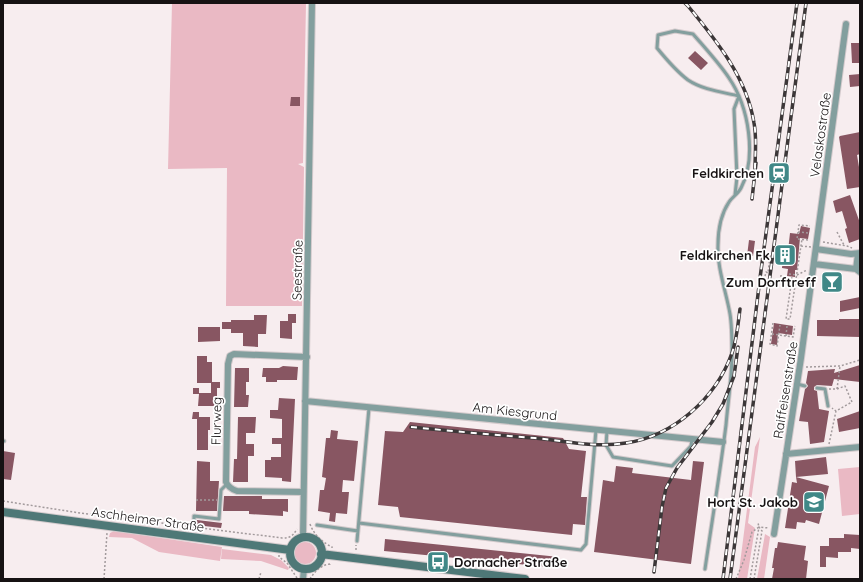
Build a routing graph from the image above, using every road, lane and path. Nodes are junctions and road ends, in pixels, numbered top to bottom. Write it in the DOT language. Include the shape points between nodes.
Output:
graph roads {
  1 [pos="312,3"];
  2 [pos="846,24"];
  3 [pos="739,96"];
  4 [pos="735,195"];
  5 [pos="810,226"];
  6 [pos="798,232"];
  7 [pos="837,232"];
  8 [pos="809,234"];
  9 [pos="802,239"];
  10 [pos="808,240"];
  11 [pos="801,246"];
  12 [pos="844,246"];
  13 [pos="816,248"];
  14 [pos="859,254"];
  15 [pos="768,256"];
  16 [pos="814,264"];
  17 [pos="858,271"];
  18 [pos="789,274"];
  19 [pos="781,275"];
  20 [pos="796,275"];
  21 [pos="765,276"];
  22 [pos="773,323"];
  23 [pos="780,325"];
  24 [pos="788,326"];
  25 [pos="794,326"];
  26 [pos="772,334"];
  27 [pos="779,335"];
  28 [pos="787,336"];
  29 [pos="307,357"];
  30 [pos="860,360"];
  31 [pos="840,366"];
  32 [pos="800,367"];
  33 [pos="797,384"];
  34 [pos="805,386"];
  35 [pos="817,388"];
  36 [pos="825,389"];
  37 [pos="837,389"];
  38 [pos="305,401"];
  39 [pos="828,406"];
  40 [pos="369,407"];
  41 [pos="836,411"];
  42 [pos="596,430"];
  43 [pos="607,430"];
  44 [pos="692,439"];
  45 [pos="723,442"];
  46 [pos="860,447"];
  47 [pos="828,450"];
  48 [pos="786,454"];
  49 [pos="227,484"];
  50 [pos="303,492"];
  51 [pos="196,500"];
  52 [pos="220,500"];
  53 [pos="3,501"];
  54 [pos="3,512"];
  55 [pos="194,520"];
  56 [pos="358,523"];
  57 [pos="758,523"];
  58 [pos="317,524"];
  59 [pos="107,526"];
  60 [pos="759,527"];
  61 [pos="303,528"];
  62 [pos="358,531"];
  63 [pos="774,531"];
  64 [pos="282,538"];
  65 [pos="303,538"];
  66 [pos="357,541"];
  67 [pos="356,546"];
  68 [pos="332,547"];
  69 [pos="280,549"];
  70 [pos="290,550"];
  71 [pos="356,550"];
  72 [pos="322,554"];
  73 [pos="330,564"];
  74 [pos="304,569"];
  75 [pos="705,569"];
  76 [pos="261,572"];
  77 [pos="295,578"];
  78 [pos="104,579"];
  79 [pos="259,579"];
  80 [pos="303,579"];
  81 [pos="310,579"];
  82 [pos="525,579"];
  83 [pos="736,579"];
  84 [pos="750,579"];
  85 [pos="754,579"];
  1 -- 29 [label="street, Seestraße"];
  2 -- 13 [label="street, Velaskostraße"];
  3 -- 3 [label="lane" via="729,78 693,34 675,31 658,35 657,48 688,80 709,89"];
  3 -- 4 [label="lane" via="734,109 737,177"];
  3 -- 4 [label="lane" via="743,106 750,154 747,174"];
  4 -- 45 [label="lane" via="719,225 717,247 730,316 732,353"];
  5 -- 6 [label="path" via="799,225"];
  6 -- 8 [label="path"];
  6 -- 9 [label="path" via="797,238"];
  7 -- 12 [label="path"];
  9 -- 10 [label="path"];
  9 -- 11 [label="path"];
  11 -- 13 [label="path"];
  11 -- 20 [label="path"];
  13 -- 14 [label="street"];
  13 -- 16 [label="street, Raiffeisenstraße"];
  14 -- 17 [label="street"];
  15 -- 21 [label="path" via="768,273 766,272"];
  16 -- 17 [label="street"];
  16 -- 32 [label="street, Raiffeisenstraße"];
  18 -- 20 [label="path"];
  19 -- 20 [label="path" via="792,278 786,319 790,319"];
  22 -- 26 [label="path"];
  23 -- 27 [label="path"];
  24 -- 28 [label="path"];
  25 -- 28 [label="path" via="793,337"];
  26 -- 27 [label="path"];
  26 -- 27 [label="path" via="770,344 777,346"];
  27 -- 28 [label="path"];
  29 -- 38 [label="street, Seestraße"];
  29 -- 49 [label="street, Flurweg" via="238,354 230,356"];
  30 -- 31 [label="path"];
  31 -- 32 [label="path"];
  31 -- 37 [label="path"];
  32 -- 33 [label="street, Raiffeisenstraße"];
  33 -- 34 [label="lane"];
  33 -- 48 [label="street, Raiffeisenstraße"];
  35 -- 36 [label="lane"];
  36 -- 37 [label="path"];
  36 -- 39 [label="lane"];
  37 -- 41 [label="path" via="845,386 852,402"];
  38 -- 40 [label="street, Am Kiesgrund"];
  38 -- 50 [label="street, Seestraße"];
  39 -- 41 [label="path"];
  40 -- 42 [label="street, Am Kiesgrund"];
  40 -- 56 [label="lane"];
  41 -- 47 [label="path"];
  42 -- 43 [label="street, Am Kiesgrund"];
  42 -- 56 [label="lane" via="586,544 581,550"];
  43 -- 44 [label="street, Am Kiesgrund"];
  43 -- 44 [label="lane" via="606,445 613,457 672,466 691,446"];
  44 -- 45 [label="street, Am Kiesgrund"];
  45 -- 75 [label="lane"];
  46 -- 47 [label="street"];
  47 -- 48 [label="street"];
  48 -- 63 [label="street, Raiffeisenstraße"];
  49 -- 50 [label="street" via="236,491"];
  49 -- 52 [label="lane" via="221,490"];
  50 -- 61 [label="street, Seestraße"];
  51 -- 52 [label="path"];
  52 -- 55 [label="lane" via="220,519 194,516"];
  53 -- 64 [label="path"];
  54 -- 59 [label="main road, Aschheimer Straße"];
  56 -- 62 [label="lane"];
  57 -- 60 [label="path"];
  58 -- 62 [label="lane"];
  59 -- 69 [label="main road, Aschheimer Straße"];
  59 -- 78 [label="path"];
  60 -- 63 [label="path"];
  60 -- 83 [label="path" via="752,532"];
  60 -- 84 [label="path"];
  60 -- 85 [label="path" via="762,531"];
  61 -- 64 [label="path" via="297,528 289,538"];
  61 -- 65 [label="street, Seestraße"];
  61 -- 68 [label="path" via="312,528 313,532"];
  62 -- 66 [label="lane"];
  64 -- 69 [label="path"];
  65 -- 70 [label="main road" via="295,542"];
  65 -- 72 [label="main road" via="313,539"];
  67 -- 71 [label="path"];
  69 -- 70 [label="main road, Aschheimer Straße"];
  69 -- 77 [label="path" via="279,557 291,568"];
  70 -- 74 [label="main road" via="292,560"];
  72 -- 74 [label="main road" via="318,564"];
  72 -- 82 [label="main road"];
  73 -- 81 [label="path" via="319,569"];
  74 -- 80 [label="street"];
  76 -- 79 [label="path"];
  77 -- 80 [label="path"];
}
